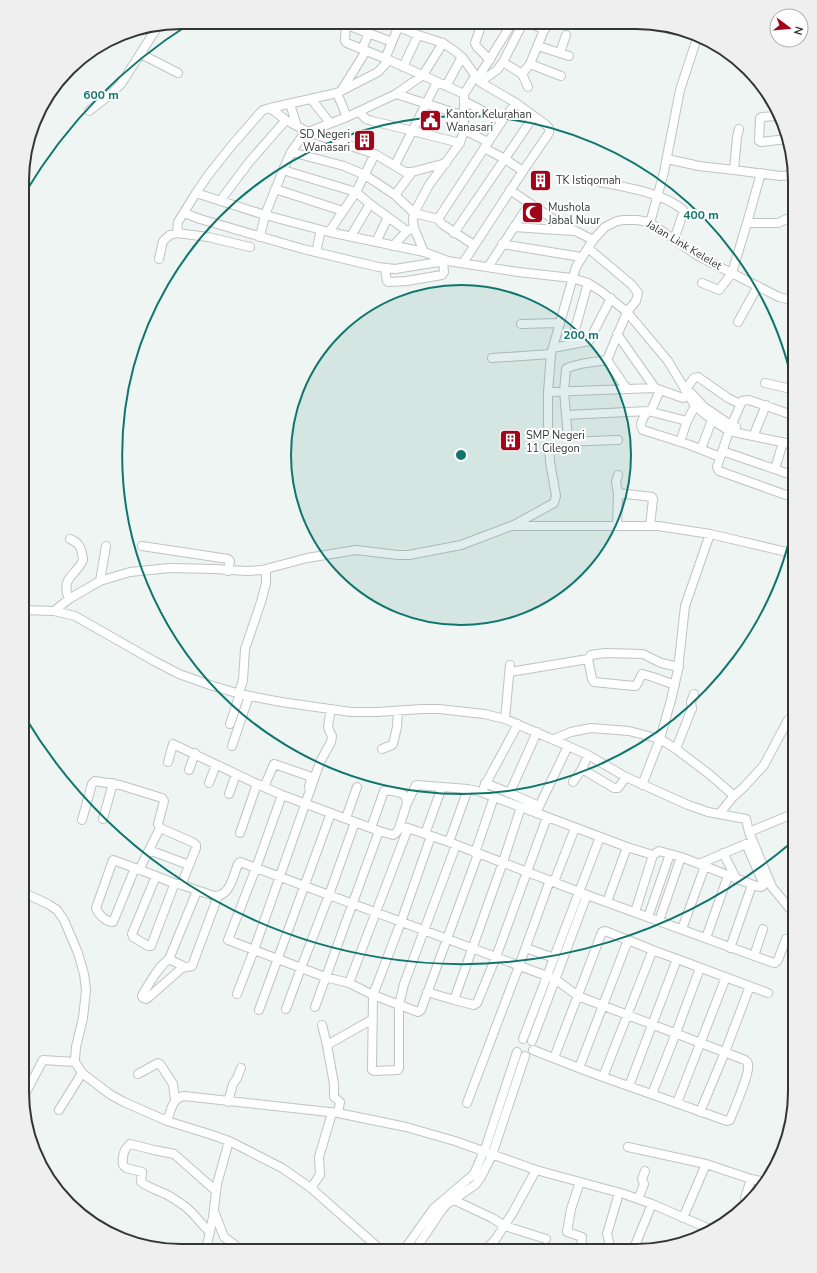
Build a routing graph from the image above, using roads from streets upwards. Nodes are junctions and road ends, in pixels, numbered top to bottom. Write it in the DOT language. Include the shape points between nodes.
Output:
graph roads {
  1 [pos="344,29"];
  2 [pos="359,29"];
  3 [pos="398,29"];
  4 [pos="407,29"];
  5 [pos="479,29"];
  6 [pos="508,29"];
  7 [pos="520,29"];
  8 [pos="544,30"];
  9 [pos="155,31"];
  10 [pos="369,33"];
  11 [pos="418,35"];
  12 [pos="566,35"];
  13 [pos="392,42"];
  14 [pos="696,42"];
  15 [pos="443,43"];
  16 [pos="538,46"];
  17 [pos="364,50"];
  18 [pos="560,53"];
  19 [pos="141,54"];
  20 [pos="569,56"];
  21 [pos="462,57"];
  22 [pos="387,59"];
  23 [pos="490,60"];
  24 [pos="503,62"];
  25 [pos="530,64"];
  26 [pos="403,67"];
  27 [pos="178,73"];
  28 [pos="522,74"];
  29 [pos="423,75"];
  30 [pos="561,76"];
  31 [pos="478,78"];
  32 [pos="437,82"];
  33 [pos="446,86"];
  34 [pos="528,87"];
  35 [pos="339,93"];
  36 [pos="396,94"];
  37 [pos="464,97"];
  38 [pos="312,100"];
  39 [pos="516,103"];
  40 [pos="290,104"];
  41 [pos="425,104"];
  42 [pos="270,108"];
  43 [pos="89,111"];
  44 [pos="359,112"];
  45 [pos="464,116"];
  46 [pos="534,116"];
  47 [pos="773,116"];
  48 [pos="347,118"];
  49 [pos="286,120"];
  50 [pos="502,121"];
  51 [pos="330,123"];
  52 [pos="297,126"];
  53 [pos="739,129"];
  54 [pos="464,130"];
  55 [pos="412,131"];
  56 [pos="308,132"];
  57 [pos="782,140"];
  58 [pos="460,143"];
  59 [pos="486,145"];
  60 [pos="291,152"];
  61 [pos="375,154"];
  62 [pos="505,158"];
  63 [pos="667,159"];
  64 [pos="446,163"];
  65 [pos="395,165"];
  66 [pos="283,170"];
  67 [pos="734,170"];
  68 [pos="523,171"];
  69 [pos="412,172"];
  70 [pos="761,173"];
  71 [pos="365,175"];
  72 [pos="788,175"];
  73 [pos="600,182"];
  74 [pos="276,189"];
  75 [pos="510,190"];
  76 [pos="356,192"];
  77 [pos="196,193"];
  78 [pos="395,195"];
  79 [pos="658,196"];
  80 [pos="220,201"];
  81 [pos="530,203"];
  82 [pos="370,204"];
  83 [pos="343,210"];
  84 [pos="184,213"];
  85 [pos="414,213"];
  86 [pos="265,215"];
  87 [pos="388,217"];
  88 [pos="438,219"];
  89 [pos="788,219"];
  90 [pos="650,223"];
  91 [pos="748,223"];
  92 [pos="514,227"];
  93 [pos="410,230"];
  94 [pos="325,231"];
  95 [pos="454,232"];
  96 [pos="576,232"];
  97 [pos="177,233"];
  98 [pos="351,236"];
  99 [pos="260,237"];
  100 [pos="593,240"];
  101 [pos="674,240"];
  102 [pos="376,242"];
  103 [pos="502,244"];
  104 [pos="474,245"];
  105 [pos="393,246"];
  106 [pos="250,247"];
  107 [pos="588,248"];
  108 [pos="316,252"];
  109 [pos="424,252"];
  110 [pos="581,257"];
  111 [pos="159,259"];
  112 [pos="446,261"];
  113 [pos="463,263"];
  114 [pos="488,267"];
  115 [pos="385,269"];
  116 [pos="732,273"];
  117 [pos="572,278"];
  118 [pos="702,283"];
  119 [pos="588,284"];
  120 [pos="758,286"];
  121 [pos="611,298"];
  122 [pos="788,300"];
  123 [pos="627,312"];
  124 [pos="738,322"];
  125 [pos="560,323"];
  126 [pos="521,324"];
  127 [pos="618,334"];
  128 [pos="571,344"];
  129 [pos="552,351"];
  130 [pos="492,358"];
  131 [pos="607,360"];
  132 [pos="765,383"];
  133 [pos="788,388"];
  134 [pos="627,389"];
  135 [pos="658,389"];
  136 [pos="564,391"];
  137 [pos="687,391"];
  138 [pos="548,392"];
  139 [pos="740,404"];
  140 [pos="766,405"];
  141 [pos="695,406"];
  142 [pos="649,411"];
  143 [pos="788,413"];
  144 [pos="566,415"];
  145 [pos="712,420"];
  146 [pos="687,421"];
  147 [pos="731,428"];
  148 [pos="755,432"];
  149 [pos="618,440"];
  150 [pos="778,440"];
  151 [pos="788,440"];
  152 [pos="562,442"];
  153 [pos="680,442"];
  154 [pos="788,443"];
  155 [pos="549,444"];
  156 [pos="701,449"];
  157 [pos="721,454"];
  158 [pos="775,469"];
  159 [pos="788,474"];
  160 [pos="618,475"];
  161 [pos="618,493"];
  162 [pos="788,495"];
  163 [pos="511,526"];
  164 [pos="617,526"];
  165 [pos="650,526"];
  166 [pos="710,534"];
  167 [pos="70,539"];
  168 [pos="106,546"];
  169 [pos="142,546"];
  170 [pos="788,552"];
  171 [pos="266,569"];
  172 [pos="228,571"];
  173 [pos="100,581"];
  174 [pos="69,599"];
  175 [pos="29,610"];
  176 [pos="54,611"];
  177 [pos="588,659"];
  178 [pos="679,667"];
  179 [pos="675,685"];
  180 [pos="239,694"];
  181 [pos="694,694"];
  182 [pos="249,696"];
  183 [pos="331,709"];
  184 [pos="398,711"];
  185 [pos="505,719"];
  186 [pos="788,720"];
  187 [pos="230,724"];
  188 [pos="518,724"];
  189 [pos="537,732"];
  190 [pos="554,739"];
  191 [pos="660,739"];
  192 [pos="232,746"];
  193 [pos="568,746"];
  194 [pos="382,748"];
  195 [pos="676,749"];
  196 [pos="195,753"];
  197 [pos="588,755"];
  198 [pos="168,762"];
  199 [pos="216,765"];
  200 [pos="582,768"];
  201 [pos="189,770"];
  202 [pos="236,774"];
  203 [pos="626,777"];
  204 [pos="209,782"];
  205 [pos="573,782"];
  206 [pos="113,783"];
  207 [pos="486,783"];
  208 [pos="260,785"];
  209 [pos="642,785"];
  210 [pos="357,787"];
  211 [pos="442,787"];
  212 [pos="468,789"];
  213 [pos="481,792"];
  214 [pos="507,792"];
  215 [pos="228,794"];
  216 [pos="282,795"];
  217 [pos="494,797"];
  218 [pos="733,797"];
  219 [pos="304,803"];
  220 [pos="407,803"];
  221 [pos="521,807"];
  222 [pos="538,809"];
  223 [pos="331,813"];
  224 [pos="719,814"];
  225 [pos="788,816"];
  226 [pos="548,817"];
  227 [pos="346,818"];
  228 [pos="103,819"];
  229 [pos="82,820"];
  230 [pos="355,822"];
  231 [pos="160,828"];
  232 [pos="404,828"];
  233 [pos="575,828"];
  234 [pos="375,829"];
  235 [pos="749,832"];
  236 [pos="240,833"];
  237 [pos="428,835"];
  238 [pos="600,837"];
  239 [pos="452,844"];
  240 [pos="627,847"];
  241 [pos="149,850"];
  242 [pos="477,853"];
  243 [pos="723,853"];
  244 [pos="670,854"];
  245 [pos="653,855"];
  246 [pos="681,857"];
  247 [pos="503,862"];
  248 [pos="189,865"];
  249 [pos="702,865"];
  250 [pos="256,868"];
  251 [pos="137,869"];
  252 [pos="527,872"];
  253 [pos="156,876"];
  254 [pos="728,876"];
  255 [pos="280,877"];
  256 [pos="737,880"];
  257 [pos="552,881"];
  258 [pos="179,884"];
  259 [pos="752,885"];
  260 [pos="304,886"];
  261 [pos="197,890"];
  262 [pos="583,893"];
  263 [pos="29,895"];
  264 [pos="329,895"];
  265 [pos="218,896"];
  266 [pos="607,902"];
  267 [pos="352,903"];
  268 [pos="788,906"];
  269 [pos="635,912"];
  270 [pos="377,913"];
  271 [pos="648,917"];
  272 [pos="659,921"];
  273 [pos="400,922"];
  274 [pos="682,929"];
  275 [pos="763,929"];
  276 [pos="424,930"];
  277 [pos="706,938"];
  278 [pos="786,939"];
  279 [pos="448,940"];
  280 [pos="628,940"];
  281 [pos="526,948"];
  282 [pos="730,948"];
  283 [pos="472,949"];
  284 [pos="254,950"];
  285 [pos="652,950"];
  286 [pos="754,956"];
  287 [pos="496,957"];
  288 [pos="554,958"];
  289 [pos="169,959"];
  290 [pos="278,959"];
  291 [pos="677,959"];
  292 [pos="519,966"];
  293 [pos="185,967"];
  294 [pos="301,968"];
  295 [pos="700,968"];
  296 [pos="547,976"];
  297 [pos="325,977"];
  298 [pos="726,977"];
  299 [pos="555,979"];
  300 [pos="349,983"];
  301 [pos="750,986"];
  302 [pos="428,992"];
  303 [pos="768,993"];
  304 [pos="237,994"];
  305 [pos="373,995"];
  306 [pos="578,996"];
  307 [pos="454,1000"];
  308 [pos="399,1005"];
  309 [pos="602,1006"];
  310 [pos="315,1007"];
  311 [pos="286,1009"];
  312 [pos="259,1010"];
  313 [pos="627,1015"];
  314 [pos="373,1019"];
  315 [pos="652,1024"];
  316 [pos="322,1025"];
  317 [pos="676,1033"];
  318 [pos="527,1040"];
  319 [pos="700,1042"];
  320 [pos="327,1045"];
  321 [pos="533,1050"];
  322 [pos="517,1052"];
  323 [pos="725,1052"];
  324 [pos="525,1056"];
  325 [pos="554,1058"];
  326 [pos="75,1062"];
  327 [pos="240,1068"];
  328 [pos="579,1068"];
  329 [pos="82,1073"];
  330 [pos="138,1074"];
  331 [pos="603,1077"];
  332 [pos="629,1086"];
  333 [pos="29,1087"];
  334 [pos="652,1094"];
  335 [pos="175,1100"];
  336 [pos="228,1102"];
  337 [pos="467,1103"];
  338 [pos="677,1103"];
  339 [pos="60,1110"];
  340 [pos="700,1112"];
  341 [pos="335,1113"];
  342 [pos="167,1121"];
  343 [pos="229,1141"];
  344 [pos="628,1147"];
  345 [pos="484,1152"];
  346 [pos="492,1155"];
  347 [pos="706,1164"];
  348 [pos="536,1170"];
  349 [pos="645,1171"];
  350 [pos="751,1179"];
  351 [pos="760,1181"];
  352 [pos="580,1182"];
  353 [pos="311,1188"];
  354 [pos="216,1191"];
  355 [pos="619,1193"];
  356 [pos="745,1198"];
  357 [pos="638,1199"];
  358 [pos="454,1200"];
  359 [pos="652,1204"];
  360 [pos="214,1209"];
  361 [pos="683,1218"];
  362 [pos="505,1226"];
  363 [pos="705,1227"];
  364 [pos="210,1232"];
  365 [pos="546,1239"];
  366 [pos="207,1244"];
  367 [pos="234,1244"];
  368 [pos="374,1244"];
  369 [pos="408,1244"];
  370 [pos="419,1244"];
  371 [pos="491,1244"];
  372 [pos="582,1244"];
  373 [pos="609,1244"];
  374 [pos="636,1244"];
  1 -- 17 [label="street" via="346,42"];
  2 -- 10 [label="street"];
  3 -- 13 [label="street"];
  4 -- 11 [label="street"];
  5 -- 23 [label="street" via="475,44"];
  6 -- 23 [label="street"];
  7 -- 24 [label="street"];
  8 -- 16 [label="street"];
  9 -- 19 [label="street"];
  10 -- 13 [label="street"];
  10 -- 17 [label="street"];
  11 -- 15 [label="street"];
  11 -- 26 [label="street"];
  12 -- 18 [label="street"];
  13 -- 22 [label="street"];
  14 -- 63 [label="street" via="680,90"];
  15 -- 21 [label="street"];
  15 -- 29 [label="street"];
  16 -- 18 [label="street"];
  16 -- 25 [label="street"];
  17 -- 22 [label="street"];
  17 -- 35 [label="street"];
  18 -- 20 [label="street"];
  19 -- 27 [label="street"];
  19 -- 43 [label="street" via="121,84"];
  21 -- 31 [label="street"];
  21 -- 33 [label="street"];
  22 -- 26 [label="street"];
  22 -- 35 [label="street" via="378,72"];
  23 -- 31 [label="street"];
  24 -- 28 [label="street"];
  24 -- 31 [label="street" via="497,70"];
  25 -- 28 [label="street"];
  25 -- 30 [label="street"];
  26 -- 29 [label="street"];
  28 -- 34 [label="street"];
  29 -- 32 [label="street"];
  29 -- 36 [label="street"];
  31 -- 37 [label="street"];
  31 -- 39 [label="street"];
  32 -- 33 [label="street"];
  32 -- 41 [label="street"];
  33 -- 37 [label="street"];
  35 -- 38 [label="street"];
  35 -- 48 [label="street"];
  36 -- 41 [label="street"];
  36 -- 44 [label="street"];
  37 -- 45 [label="street"];
  37 -- 50 [label="street"];
  38 -- 40 [label="street"];
  38 -- 51 [label="street"];
  39 -- 46 [label="street"];
  39 -- 50 [label="street"];
  40 -- 42 [label="street"];
  40 -- 52 [label="street"];
  41 -- 45 [label="street"];
  41 -- 55 [label="street"];
  42 -- 49 [label="street"];
  42 -- 77 [label="street" via="263,110 233,144"];
  44 -- 48 [label="street"];
  44 -- 55 [label="street" via="366,119"];
  45 -- 54 [label="street"];
  46 -- 62 [label="street"];
  46 -- 68 [label="street" via="548,126 550,132"];
  47 -- 57 [label="street" via="760,118 759,142"];
  48 -- 51 [label="street"];
  49 -- 52 [label="street"];
  49 -- 80 [label="street" via="250,161"];
  50 -- 59 [label="street"];
  51 -- 56 [label="street"];
  52 -- 56 [label="street"];
  53 -- 67 [label="street"];
  54 -- 58 [label="street"];
  54 -- 59 [label="street"];
  55 -- 58 [label="street"];
  55 -- 65 [label="street"];
  56 -- 60 [label="street"];
  56 -- 61 [label="street"];
  58 -- 64 [label="street"];
  59 -- 62 [label="street"];
  59 -- 88 [label="street"];
  60 -- 66 [label="street"];
  60 -- 71 [label="street" via="344,166"];
  61 -- 65 [label="street"];
  61 -- 71 [label="street"];
  62 -- 68 [label="street"];
  62 -- 95 [label="street"];
  63 -- 67 [label="street"];
  63 -- 79 [label="street"];
  64 -- 69 [label="street"];
  64 -- 85 [label="street" via="429,185"];
  65 -- 69 [label="street" via="405,172"];
  66 -- 74 [label="street"];
  66 -- 76 [label="street"];
  67 -- 70 [label="street"];
  68 -- 75 [label="street"];
  69 -- 78 [label="street"];
  70 -- 72 [label="street"];
  70 -- 91 [label="street"];
  71 -- 76 [label="street"];
  71 -- 78 [label="street"];
  73 -- 79 [label="street"];
  74 -- 83 [label="street"];
  74 -- 86 [label="street"];
  75 -- 81 [label="street"];
  75 -- 104 [label="street"];
  76 -- 82 [label="street"];
  76 -- 83 [label="street"];
  77 -- 80 [label="street"];
  77 -- 84 [label="street"];
  78 -- 85 [label="street"];
  79 -- 90 [label="street"];
  79 -- 101 [label="street" via="683,210"];
  80 -- 86 [label="street"];
  81 -- 92 [label="street"];
  81 -- 96 [label="street"];
  82 -- 87 [label="street"];
  82 -- 98 [label="street"];
  83 -- 94 [label="street"];
  84 -- 97 [label="street" via="178,222"];
  84 -- 99 [label="street"];
  85 -- 88 [label="street"];
  85 -- 93 [label="street"];
  86 -- 94 [label="street"];
  86 -- 99 [label="street"];
  87 -- 93 [label="street"];
  87 -- 102 [label="street"];
  88 -- 95 [label="street"];
  89 -- 91 [label="street" via="778,223"];
  90 -- 100 [label="street, Jalan Link Kelelet" via="637,220 616,221 605,227"];
  90 -- 101 [label="street, Jalan Link Kelelet"];
  91 -- 116 [label="street"];
  92 -- 96 [label="street"];
  92 -- 103 [label="street"];
  93 -- 105 [label="street"];
  93 -- 109 [label="street"];
  94 -- 98 [label="street"];
  94 -- 108 [label="street"];
  95 -- 104 [label="street"];
  96 -- 100 [label="street"];
  97 -- 106 [label="street"];
  97 -- 111 [label="street" via="163,241"];
  98 -- 102 [label="street"];
  99 -- 108 [label="street"];
  100 -- 107 [label="street, Jalan Link Kelelet"];
  101 -- 116 [label="street, Jalan Link Kelelet" via="698,256"];
  102 -- 105 [label="street"];
  103 -- 110 [label="street"];
  103 -- 114 [label="street"];
  104 -- 113 [label="street"];
  105 -- 109 [label="street"];
  107 -- 110 [label="street, Jalan Link Kelelet"];
  107 -- 123 [label="street" via="637,290 636,301"];
  108 -- 115 [label="street"];
  109 -- 112 [label="street"];
  110 -- 117 [label="street, Jalan Link Kelelet"];
  112 -- 113 [label="street"];
  112 -- 115 [label="street"];
  112 -- 115 [label="street" via="442,275 407,281 388,282"];
  113 -- 114 [label="street"];
  114 -- 117 [label="street"];
  116 -- 118 [label="street" via="719,290"];
  116 -- 120 [label="street, Jalan Link Kelelet"];
  117 -- 119 [label="street"];
  117 -- 125 [label="street, Jalan Link Kelelet"];
  119 -- 121 [label="street"];
  119 -- 128 [label="street"];
  120 -- 122 [label="street, Jalan Link Kelelet"];
  120 -- 124 [label="street"];
  121 -- 123 [label="street"];
  121 -- 128 [label="street" via="591,339 588,342"];
  123 -- 127 [label="street"];
  123 -- 137 [label="street" via="668,361"];
  125 -- 126 [label="street"];
  125 -- 129 [label="street, Jalan Link Kelelet"];
  127 -- 131 [label="street"];
  127 -- 135 [label="street"];
  128 -- 129 [label="street"];
  129 -- 130 [label="street"];
  129 -- 138 [label="street, Jalan Link Kelelet"];
  131 -- 134 [label="street"];
  131 -- 136 [label="street" via="566,368"];
  132 -- 133 [label="street"];
  134 -- 135 [label="street"];
  134 -- 136 [label="street"];
  135 -- 137 [label="street" via="683,398"];
  135 -- 142 [label="street"];
  136 -- 138 [label="street"];
  136 -- 144 [label="street"];
  137 -- 139 [label="street" via="694,378 698,377"];
  137 -- 141 [label="street"];
  137 -- 147 [label="street" via="704,408"];
  138 -- 155 [label="street, Jalan Link Kelelet"];
  139 -- 140 [label="street" via="747,400"];
  139 -- 147 [label="street"];
  140 -- 143 [label="street"];
  140 -- 148 [label="street"];
  141 -- 145 [label="street"];
  141 -- 146 [label="street"];
  142 -- 144 [label="street"];
  142 -- 146 [label="street"];
  142 -- 153 [label="street" via="640,424 642,429"];
  144 -- 152 [label="street" via="568,437"];
  145 -- 147 [label="street"];
  145 -- 156 [label="street"];
  146 -- 153 [label="street"];
  147 -- 148 [label="street"];
  147 -- 150 [label="street"];
  147 -- 157 [label="street"];
  148 -- 150 [label="street"];
  149 -- 152 [label="street"];
  150 -- 151 [label="street"];
  150 -- 154 [label="street"];
  150 -- 158 [label="street"];
  152 -- 155 [label="street"];
  153 -- 156 [label="street"];
  155 -- 163 [label="street, Jalan Link Kelelet" via="555,501"];
  156 -- 157 [label="street"];
  157 -- 158 [label="street"];
  157 -- 162 [label="street" via="717,467 719,470"];
  158 -- 159 [label="street"];
  160 -- 161 [label="street"];
  161 -- 164 [label="street"];
  161 -- 165 [label="street" via="652,497"];
  163 -- 164 [label="street"];
  163 -- 171 [label="street" via="446,549 409,554 346,551"];
  164 -- 165 [label="street"];
  165 -- 166 [label="street"];
  166 -- 170 [label="street"];
  166 -- 178 [label="street" via="685,606"];
  167 -- 174 [label="street" via="78,543 83,560 67,582"];
  168 -- 173 [label="street"];
  169 -- 172 [label="street" via="228,559"];
  171 -- 172 [label="street"];
  171 -- 180 [label="street" via="266,583 245,649 243,680"];
  172 -- 173 [label="street" via="170,568 140,570"];
  173 -- 174 [label="street"];
  174 -- 176 [label="street"];
  175 -- 176 [label="street"];
  176 -- 180 [label="street" via="80,618 179,674"];
  177 -- 178 [label="street" via="593,654 638,653 661,663"];
  177 -- 179 [label="street" via="594,682 636,686 642,674"];
  177 -- 185 [label="street" via="510,669"];
  178 -- 179 [label="street"];
  179 -- 191 [label="street"];
  180 -- 182 [label="street"];
  180 -- 187 [label="street"];
  181 -- 195 [label="street" via="692,708"];
  182 -- 183 [label="street"];
  182 -- 192 [label="street"];
  183 -- 184 [label="street" via="351,712"];
  183 -- 219 [label="street" via="328,726 332,734 331,742"];
  184 -- 185 [label="street" via="439,709"];
  184 -- 194 [label="street" via="393,744"];
  185 -- 188 [label="street"];
  186 -- 218 [label="street" via="764,764"];
  188 -- 189 [label="street"];
  188 -- 207 [label="street"];
  189 -- 190 [label="street"];
  189 -- 214 [label="street"];
  190 -- 191 [label="street" via="591,728 628,731"];
  190 -- 193 [label="street"];
  191 -- 195 [label="street"];
  191 -- 209 [label="street"];
  193 -- 197 [label="street"];
  193 -- 222 [label="street"];
  195 -- 218 [label="street"];
  196 -- 198 [label="street" via="173,744"];
  196 -- 199 [label="street"];
  196 -- 201 [label="street"];
  197 -- 200 [label="street"];
  197 -- 203 [label="street"];
  199 -- 202 [label="street"];
  199 -- 204 [label="street"];
  200 -- 203 [label="street" via="614,788 618,788"];
  200 -- 205 [label="street"];
  202 -- 208 [label="street"];
  202 -- 215 [label="street"];
  203 -- 209 [label="street"];
  206 -- 228 [label="street"];
  206 -- 229 [label="street" via="93,782"];
  206 -- 231 [label="street" via="163,798 158,824"];
  207 -- 213 [label="street"];
  207 -- 214 [label="street"];
  208 -- 216 [label="street"];
  208 -- 219 [label="street" via="274,764 309,776 311,781"];
  208 -- 236 [label="street"];
  209 -- 224 [label="street" via="688,805"];
  210 -- 227 [label="street"];
  211 -- 212 [label="street"];
  211 -- 220 [label="street" via="416,785"];
  211 -- 237 [label="street"];
  212 -- 213 [label="street"];
  212 -- 239 [label="street"];
  213 -- 217 [label="street"];
  214 -- 222 [label="street"];
  216 -- 219 [label="street"];
  216 -- 250 [label="street"];
  217 -- 221 [label="street"];
  217 -- 242 [label="street"];
  218 -- 224 [label="street"];
  219 -- 223 [label="street"];
  219 -- 255 [label="street"];
  220 -- 232 [label="street" via="401,820"];
  220 -- 234 [label="street" via="402,794 384,791"];
  221 -- 222 [label="street"];
  221 -- 247 [label="street"];
  222 -- 226 [label="street"];
  223 -- 227 [label="street"];
  223 -- 260 [label="street"];
  224 -- 235 [label="street" via="746,819"];
  225 -- 235 [label="street"];
  226 -- 233 [label="street"];
  226 -- 252 [label="street"];
  227 -- 230 [label="street"];
  230 -- 234 [label="street"];
  230 -- 264 [label="street"];
  231 -- 241 [label="street"];
  231 -- 248 [label="street" via="194,844 196,848"];
  232 -- 234 [label="street" via="393,835"];
  232 -- 237 [label="street"];
  232 -- 270 [label="street"];
  233 -- 238 [label="street"];
  233 -- 257 [label="street"];
  234 -- 267 [label="street"];
  235 -- 268 [label="street" via="772,887"];
  237 -- 239 [label="street"];
  237 -- 273 [label="street"];
  238 -- 240 [label="street"];
  238 -- 262 [label="street"];
  239 -- 242 [label="street"];
  239 -- 276 [label="street"];
  240 -- 245 [label="street"];
  240 -- 266 [label="street"];
  241 -- 248 [label="street"];
  241 -- 251 [label="street"];
  242 -- 247 [label="street"];
  242 -- 279 [label="street"];
  243 -- 249 [label="street"];
  243 -- 256 [label="street"];
  243 -- 259 [label="street" via="747,844 764,885"];
  244 -- 245 [label="street" via="659,851"];
  244 -- 246 [label="street"];
  244 -- 271 [label="street"];
  245 -- 269 [label="street"];
  246 -- 249 [label="street"];
  246 -- 272 [label="street"];
  247 -- 252 [label="street"];
  247 -- 283 [label="street"];
  248 -- 258 [label="street"];
  249 -- 254 [label="street"];
  249 -- 274 [label="street"];
  250 -- 255 [label="street"];
  250 -- 265 [label="street" via="240,862 227,890"];
  250 -- 284 [label="street" via="228,939"];
  251 -- 251 [label="street" via="113,860 96,908 108,922 113,922"];
  251 -- 253 [label="street"];
  252 -- 257 [label="street"];
  252 -- 287 [label="street"];
  253 -- 258 [label="street"];
  253 -- 258 [label="street" via="132,934 148,946 151,946 174,885"];
  254 -- 256 [label="street"];
  254 -- 277 [label="street"];
  255 -- 260 [label="street"];
  255 -- 284 [label="street"];
  256 -- 259 [label="street"];
  257 -- 262 [label="street"];
  257 -- 281 [label="street"];
  258 -- 261 [label="street"];
  259 -- 282 [label="street"];
  260 -- 264 [label="street"];
  260 -- 290 [label="street"];
  261 -- 265 [label="street"];
  261 -- 289 [label="street"];
  262 -- 266 [label="street"];
  262 -- 288 [label="street"];
  262 -- 299 [label="street"];
  263 -- 326 [label="street" via="57,910 70,933 82,964 86,990"];
  264 -- 267 [label="street"];
  264 -- 294 [label="street"];
  265 -- 293 [label="street" via="192,966"];
  266 -- 269 [label="street"];
  267 -- 270 [label="street"];
  267 -- 297 [label="street"];
  269 -- 271 [label="street"];
  270 -- 273 [label="street"];
  270 -- 300 [label="street"];
  271 -- 272 [label="street"];
  272 -- 274 [label="street"];
  273 -- 276 [label="street"];
  273 -- 305 [label="street"];
  274 -- 277 [label="street"];
  275 -- 286 [label="street"];
  276 -- 279 [label="street"];
  276 -- 308 [label="street"];
  277 -- 282 [label="street"];
  278 -- 286 [label="street" via="775,963"];
  279 -- 283 [label="street"];
  279 -- 302 [label="street"];
  280 -- 285 [label="street"];
  280 -- 306 [label="street" via="602,932"];
  280 -- 309 [label="street"];
  281 -- 288 [label="street"];
  281 -- 292 [label="street"];
  282 -- 286 [label="street"];
  283 -- 287 [label="street"];
  283 -- 307 [label="street"];
  284 -- 290 [label="street"];
  284 -- 304 [label="street"];
  285 -- 291 [label="street"];
  285 -- 313 [label="street"];
  287 -- 292 [label="street"];
  287 -- 307 [label="street" via="477,1003"];
  288 -- 296 [label="street"];
  289 -- 293 [label="street"];
  289 -- 293 [label="street" via="144,992 144,998 149,997"];
  290 -- 294 [label="street"];
  290 -- 312 [label="street"];
  291 -- 295 [label="street"];
  291 -- 315 [label="street"];
  292 -- 296 [label="street"];
  292 -- 337 [label="street"];
  294 -- 297 [label="street"];
  294 -- 311 [label="street"];
  295 -- 298 [label="street"];
  295 -- 317 [label="street"];
  296 -- 299 [label="street"];
  296 -- 318 [label="street"];
  297 -- 300 [label="street"];
  297 -- 310 [label="street"];
  298 -- 301 [label="street"];
  298 -- 319 [label="street"];
  299 -- 306 [label="street"];
  299 -- 318 [label="street"];
  300 -- 305 [label="street"];
  301 -- 303 [label="street"];
  301 -- 323 [label="street"];
  302 -- 307 [label="street"];
  302 -- 308 [label="street" via="420,1011"];
  305 -- 308 [label="street"];
  305 -- 314 [label="street"];
  306 -- 309 [label="street"];
  306 -- 325 [label="street"];
  308 -- 314 [label="street" via="398,1070 372,1070"];
  309 -- 313 [label="street"];
  309 -- 328 [label="street"];
  313 -- 315 [label="street"];
  313 -- 331 [label="street"];
  314 -- 320 [label="street"];
  315 -- 317 [label="street"];
  315 -- 332 [label="street"];
  316 -- 320 [label="street"];
  317 -- 319 [label="street"];
  317 -- 334 [label="street"];
  318 -- 321 [label="street" via="533,1044"];
  318 -- 322 [label="street" via="518,1042"];
  319 -- 323 [label="street"];
  319 -- 338 [label="street"];
  320 -- 341 [label="street" via="334,1097 340,1102"];
  321 -- 324 [label="street"];
  321 -- 325 [label="street"];
  322 -- 324 [label="street"];
  322 -- 345 [label="street"];
  323 -- 340 [label="street"];
  323 -- 340 [label="street" via="748,1062 747,1074 730,1120"];
  324 -- 346 [label="street"];
  325 -- 328 [label="street"];
  326 -- 329 [label="street"];
  326 -- 333 [label="street" via="43,1060"];
  327 -- 336 [label="street"];
  328 -- 331 [label="street"];
  329 -- 339 [label="street"];
  329 -- 342 [label="street" via="117,1099"];
  330 -- 335 [label="street" via="160,1064 173,1084"];
  331 -- 332 [label="street"];
  332 -- 334 [label="street"];
  334 -- 338 [label="street"];
  335 -- 336 [label="street" via="184,1096"];
  335 -- 342 [label="street"];
  336 -- 341 [label="street"];
  338 -- 340 [label="street"];
  341 -- 345 [label="street" via="425,1132"];
  341 -- 353 [label="street" via="319,1157 320,1175"];
  342 -- 343 [label="street"];
  343 -- 353 [label="street" via="272,1163"];
  343 -- 354 [label="street"];
  344 -- 347 [label="street"];
  345 -- 346 [label="street"];
  345 -- 369 [label="street" via="474,1174 434,1208"];
  346 -- 348 [label="street"];
  346 -- 358 [label="street" via="479,1180"];
  347 -- 350 [label="street"];
  347 -- 361 [label="street"];
  348 -- 352 [label="street"];
  348 -- 362 [label="street"];
  349 -- 357 [label="street" via="642,1178 644,1184"];
  350 -- 351 [label="street"];
  350 -- 356 [label="street"];
  352 -- 355 [label="street"];
  352 -- 372 [label="street" via="567,1232 582,1237"];
  353 -- 368 [label="street"];
  354 -- 360 [label="street"];
  354 -- 364 [label="street" via="174,1154 130,1144 124,1153 123,1165 142,1172 141,1182 184,1206"];
  355 -- 357 [label="street"];
  355 -- 373 [label="street" via="607,1234"];
  357 -- 359 [label="street"];
  358 -- 362 [label="street"];
  358 -- 370 [label="street" via="440,1211"];
  359 -- 361 [label="street"];
  359 -- 374 [label="street"];
  360 -- 364 [label="street"];
  360 -- 367 [label="street" via="224,1237"];
  361 -- 363 [label="street"];
  362 -- 365 [label="street"];
  362 -- 371 [label="street"];
  364 -- 366 [label="street"];
}
